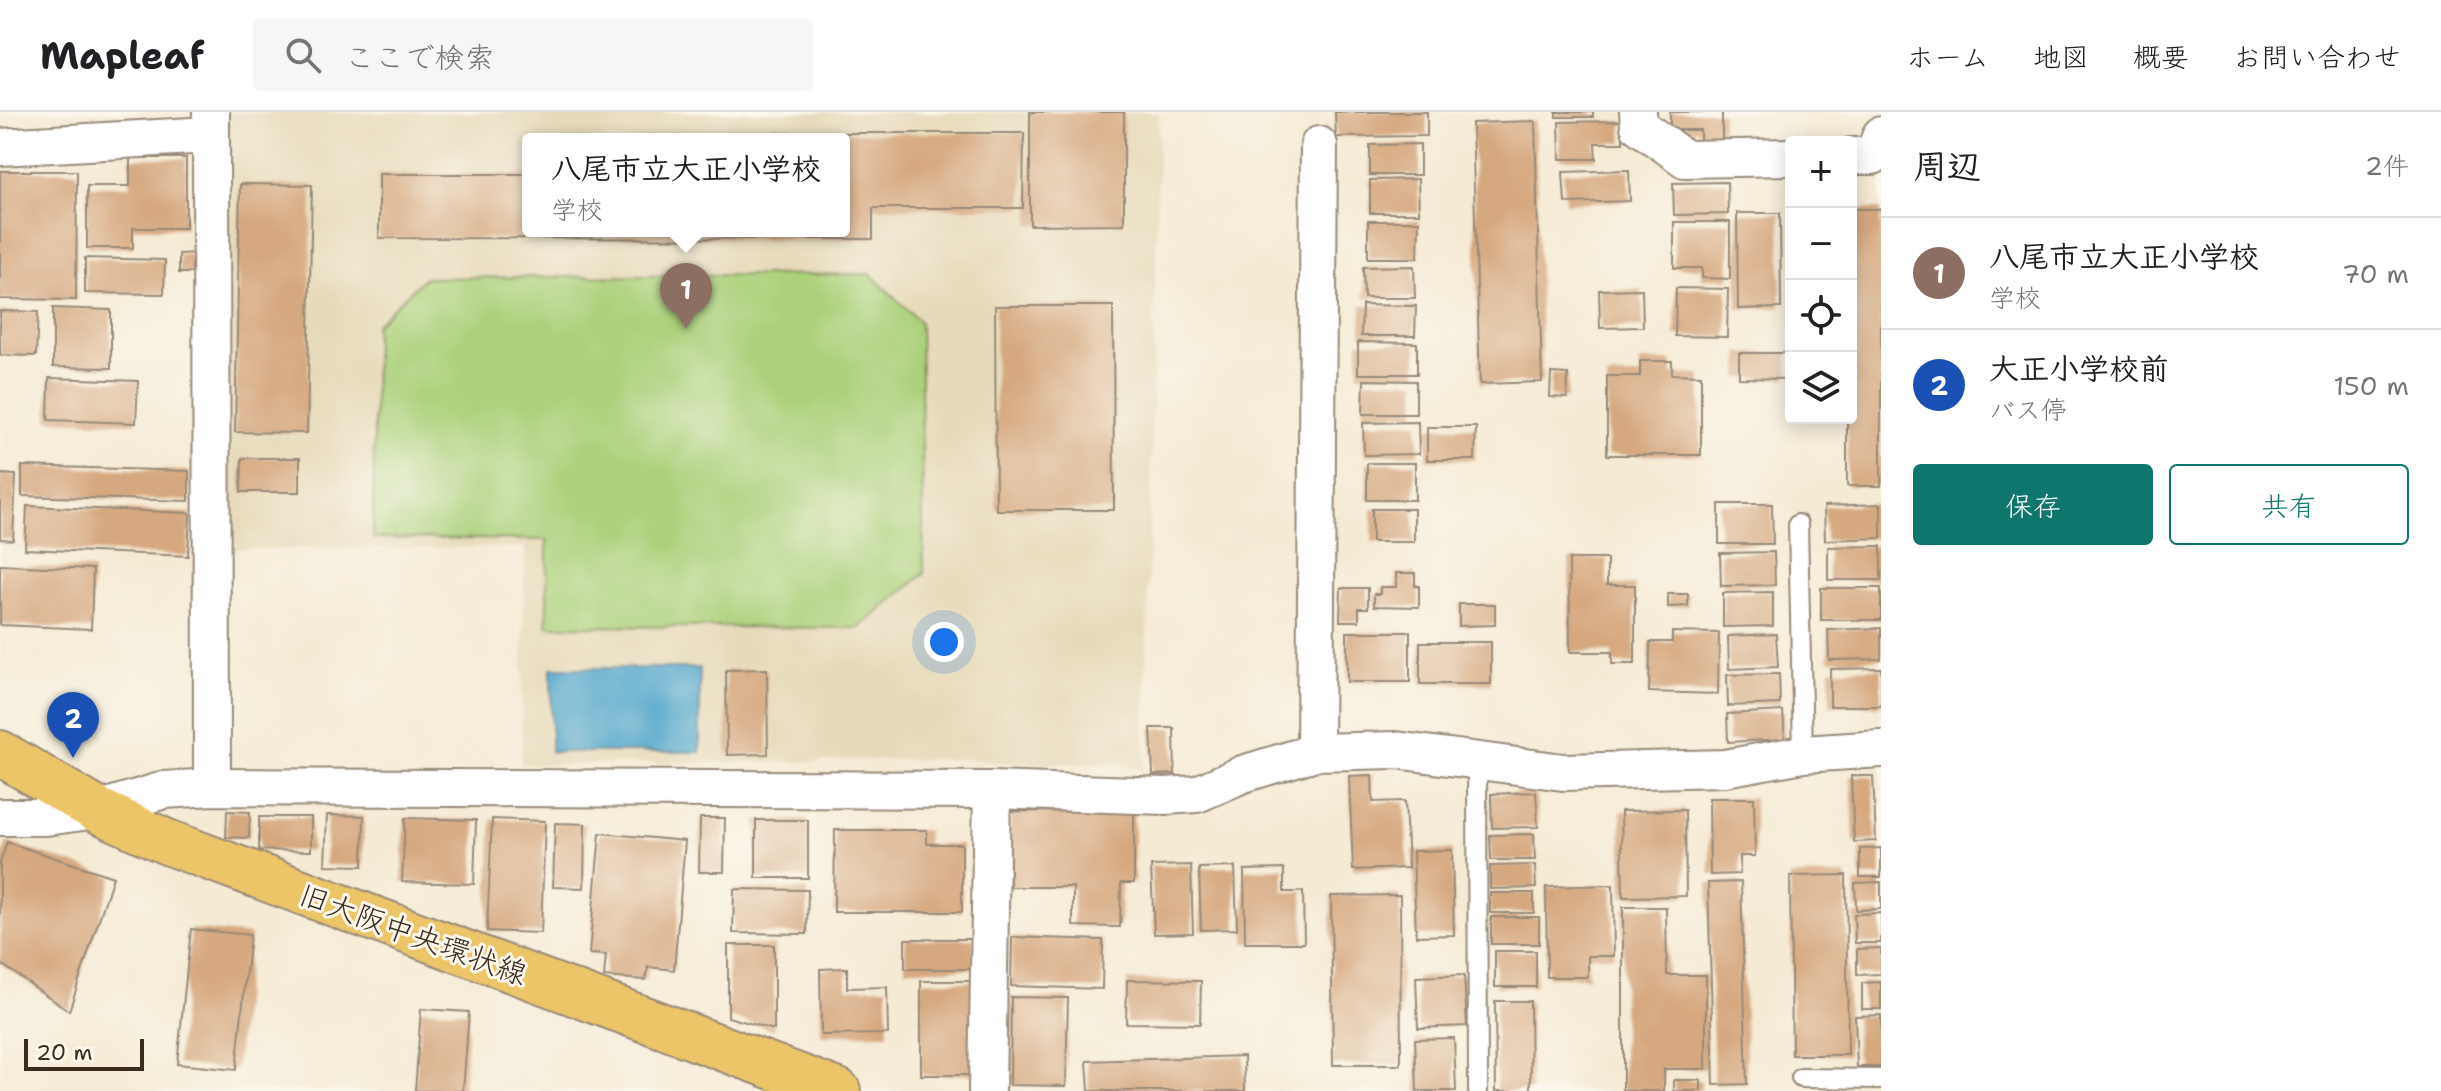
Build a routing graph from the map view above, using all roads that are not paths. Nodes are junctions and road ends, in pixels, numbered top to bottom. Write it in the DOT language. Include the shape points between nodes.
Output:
graph roads {
  1 [pos="1638,112"];
  2 [pos="210,124"];
  3 [pos="1881,135"];
  4 [pos="1319,145"];
  5 [pos="0,147"];
  6 [pos="1857,156"];
  7 [pos="1785,157"];
  8 [pos="1798,524"];
  9 [pos="1881,749"];
  10 [pos="1315,752"];
  11 [pos="0,753"];
  12 [pos="1803,754"];
  13 [pos="1477,759"];
  14 [pos="212,787"];
  15 [pos="992,790"];
  16 [pos="97,810"];
  17 [pos="0,817"];
  18 [pos="1801,1078"];
  19 [pos="1881,1079"];
  20 [pos="838,1091"];
  21 [pos="987,1091"];
  22 [pos="1478,1091"];
  1 -- 7 [label="street" via="1639,126 1685,159"];
  2 -- 5 [label="street"];
  2 -- 14 [label="street"];
  3 -- 6 [label="street" via="1873,156"];
  4 -- 10 [label="street"];
  8 -- 12 [label="lane"];
  9 -- 12 [label="street"];
  10 -- 13 [label="street" via="1396,750"];
  10 -- 15 [label="street" via="1197,794"];
  11 -- 16 [label="main road, 旧大阪中央環状線"];
  12 -- 13 [label="street" via="1725,768 1563,772"];
  13 -- 22 [label="lane"];
  14 -- 15 [label="street"];
  14 -- 16 [label="street" via="164,790"];
  15 -- 21 [label="street"];
  16 -- 17 [label="street"];
  16 -- 20 [label="main road, 旧大阪中央環状線" via="167,842"];
  18 -- 19 [label="lane"];
}
